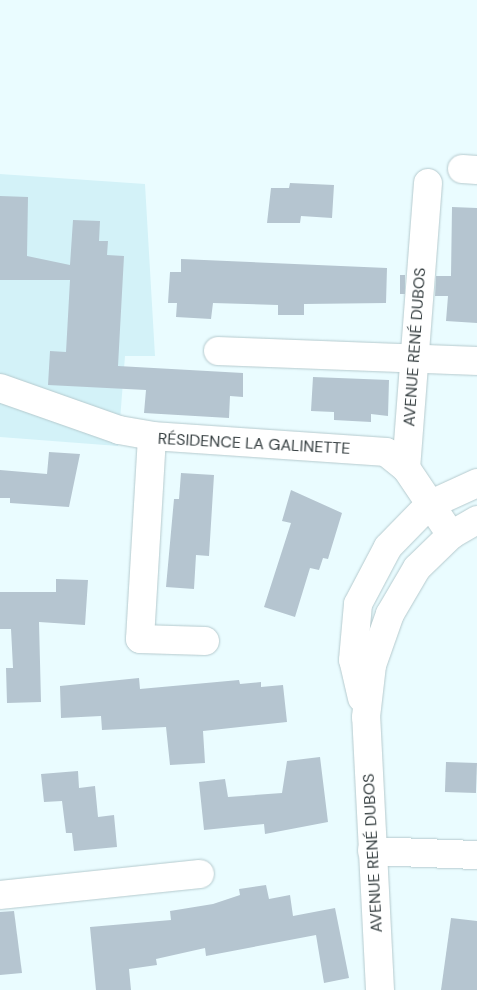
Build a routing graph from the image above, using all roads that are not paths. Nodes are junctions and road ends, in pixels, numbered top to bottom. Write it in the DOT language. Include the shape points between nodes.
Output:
graph roads {
  1 [pos="428,182"];
  2 [pos="218,352"];
  3 [pos="415,360"];
  4 [pos="477,361"];
  5 [pos="0,388"];
  6 [pos="152,436"];
  7 [pos="406,468"];
  8 [pos="477,483"];
  9 [pos="430,504"];
  10 [pos="477,520"];
  11 [pos="451,536"];
  12 [pos="205,640"];
  13 [pos="366,717"];
  14 [pos="372,851"];
  15 [pos="477,855"];
  16 [pos="200,874"];
  17 [pos="0,895"];
  18 [pos="380,990"];
  1 -- 3 [label="street, AVENUE RENÉ DUBOS"];
  2 -- 3 [label="street"];
  3 -- 4 [label="street"];
  3 -- 7 [label="street, AVENUE RENÉ DUBOS"];
  5 -- 6 [label="street" via="119,430"];
  6 -- 7 [label="street, RÉSIDENCE LA GALINETTE" via="386,452"];
  6 -- 12 [label="street, RÉSIDENCE LA GALINETTE" via="140,639"];
  7 -- 9 [label="street"];
  8 -- 9 [label="street, AVENUE RENÉ DUBOS"];
  9 -- 11 [label="street"];
  9 -- 13 [label="street, AVENUE RENÉ DUBOS" via="388,547 358,604 353,660"];
  10 -- 11 [label="street, AVENUE RENÉ DUBOS"];
  11 -- 13 [label="street, AVENUE RENÉ DUBOS" via="417,568 390,614 372,665"];
  13 -- 14 [label="street, AVENUE RENÉ DUBOS"];
  14 -- 15 [label="street"];
  14 -- 18 [label="street, AVENUE RENÉ DUBOS"];
  16 -- 17 [label="street"];
}
